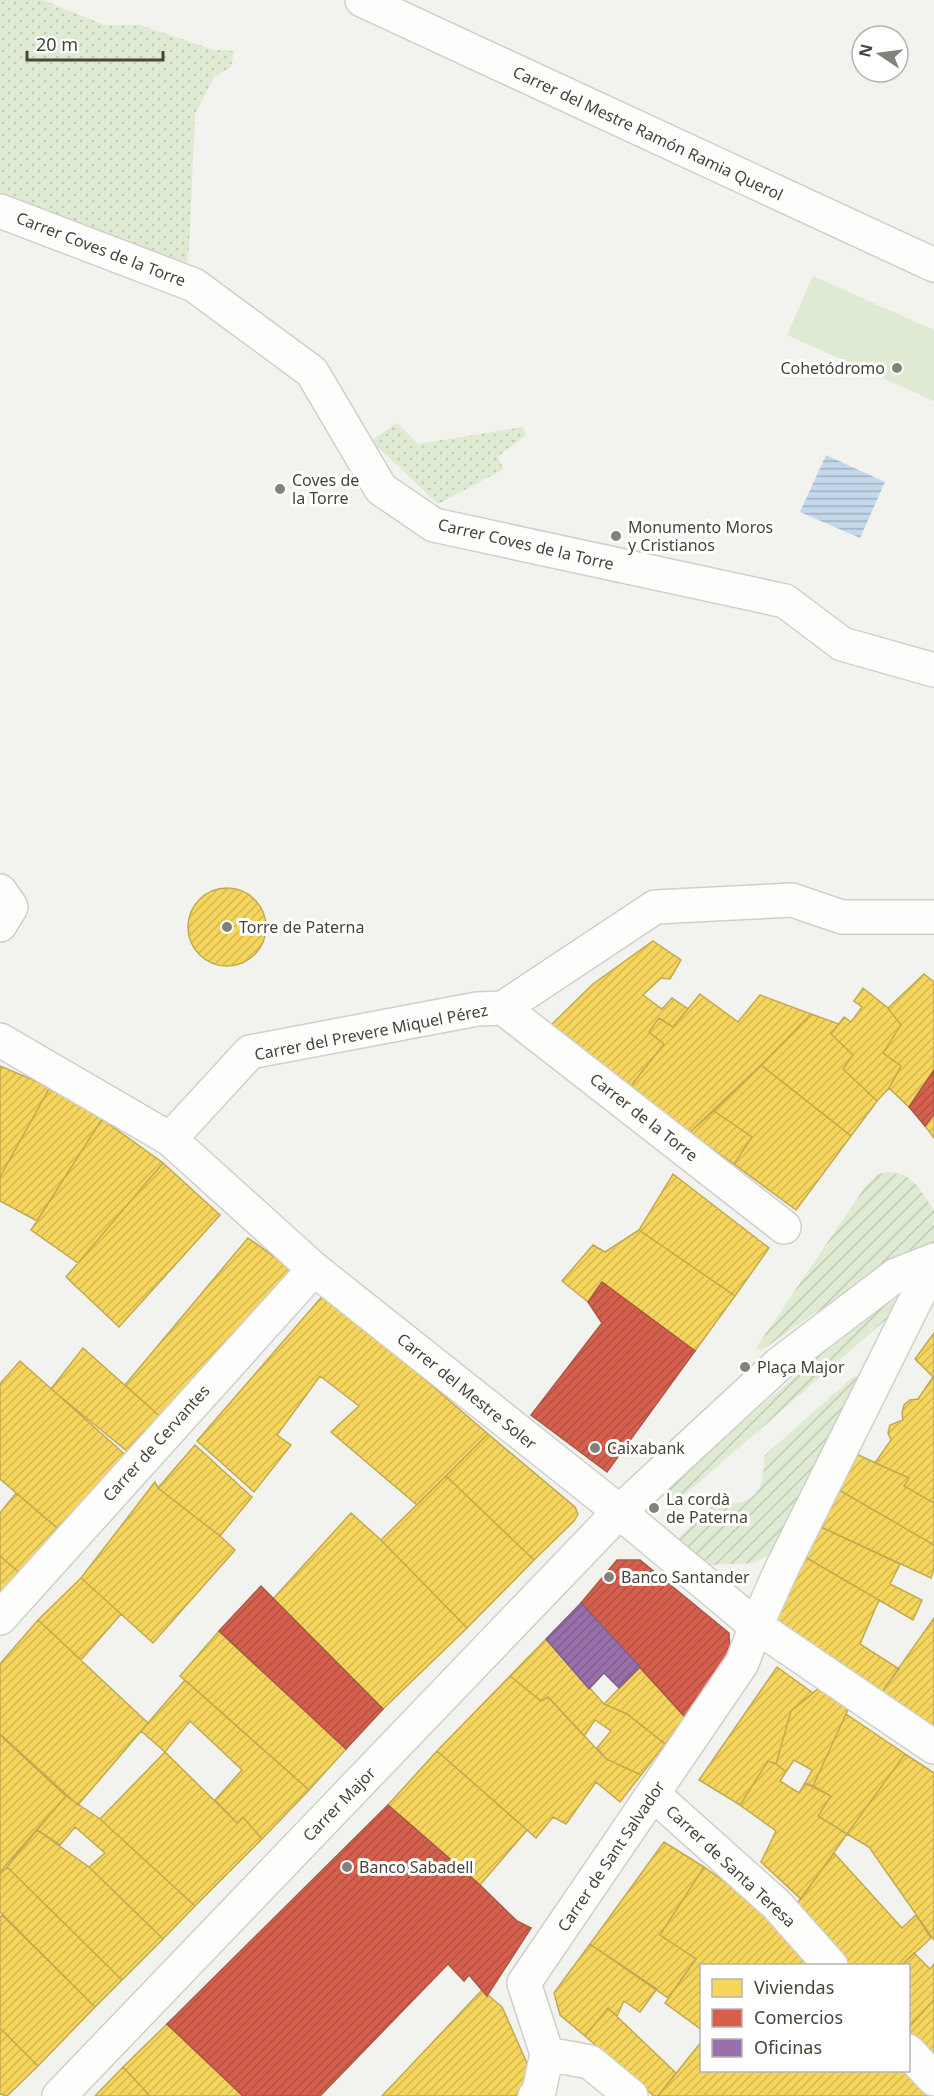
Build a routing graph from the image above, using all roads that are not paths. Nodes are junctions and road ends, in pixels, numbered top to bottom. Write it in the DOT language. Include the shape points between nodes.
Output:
graph roads {
  1 [pos="362,0"];
  2 [pos="0,211"];
  3 [pos="934,265"];
  4 [pos="934,670"];
  5 [pos="0,891"];
  6 [pos="934,917"];
  7 [pos="0,925"];
  8 [pos="503,1008"];
  9 [pos="0,1040"];
  10 [pos="170,1138"];
  11 [pos="784,1227"];
  12 [pos="934,1261"];
  13 [pos="314,1269"];
  14 [pos="619,1512"];
  15 [pos="0,1618"];
  16 [pos="756,1626"];
  17 [pos="934,1747"];
  18 [pos="653,1794"];
  19 [pos="830,1964"];
  20 [pos="910,2052"];
  21 [pos="547,2054"];
  22 [pos="934,2079"];
  23 [pos="59,2096"];
  24 [pos="535,2096"];
  25 [pos="631,2096"];
  1 -- 3 [label="street, Carrer del Mestre Ramón Ramia Querol"];
  2 -- 4 [label="street, Carrer Coves de la Torre" via="194,285 312,372 381,489 434,525 784,601 842,644"];
  5 -- 7 [label="street" via="11,907"];
  6 -- 8 [label="street, Carrer del Prevere Miquel Pérez" via="842,917 792,900 655,907"];
  8 -- 10 [label="street, Carrer del Prevere Miquel Pérez" via="477,1009 250,1052"];
  8 -- 11 [label="street, Carrer de la Torre"];
  9 -- 10 [label="street, Carrer del Mestre Soler"];
  10 -- 13 [label="street, Carrer del Mestre Soler"];
  12 -- 14 [label="street" via="896,1275 779,1364"];
  12 -- 16 [label="street"];
  13 -- 14 [label="street, Carrer del Mestre Soler"];
  13 -- 15 [label="street, Carrer de Cervantes"];
  14 -- 16 [label="street, Carrer del Mestre Soler"];
  14 -- 23 [label="street, Carrer Major"];
  16 -- 17 [label="street, Carrer del Mestre Soler"];
  16 -- 18 [label="street, Carrer de Sant Salvador" via="742,1663"];
  18 -- 19 [label="street, Carrer de Santa Teresa" via="777,1905"];
  18 -- 21 [label="street, Carrer de Sant Salvador" via="524,1983"];
  20 -- 22 [label="street"];
  21 -- 24 [label="street"];
  21 -- 25 [label="street" via="590,2062"];
}
